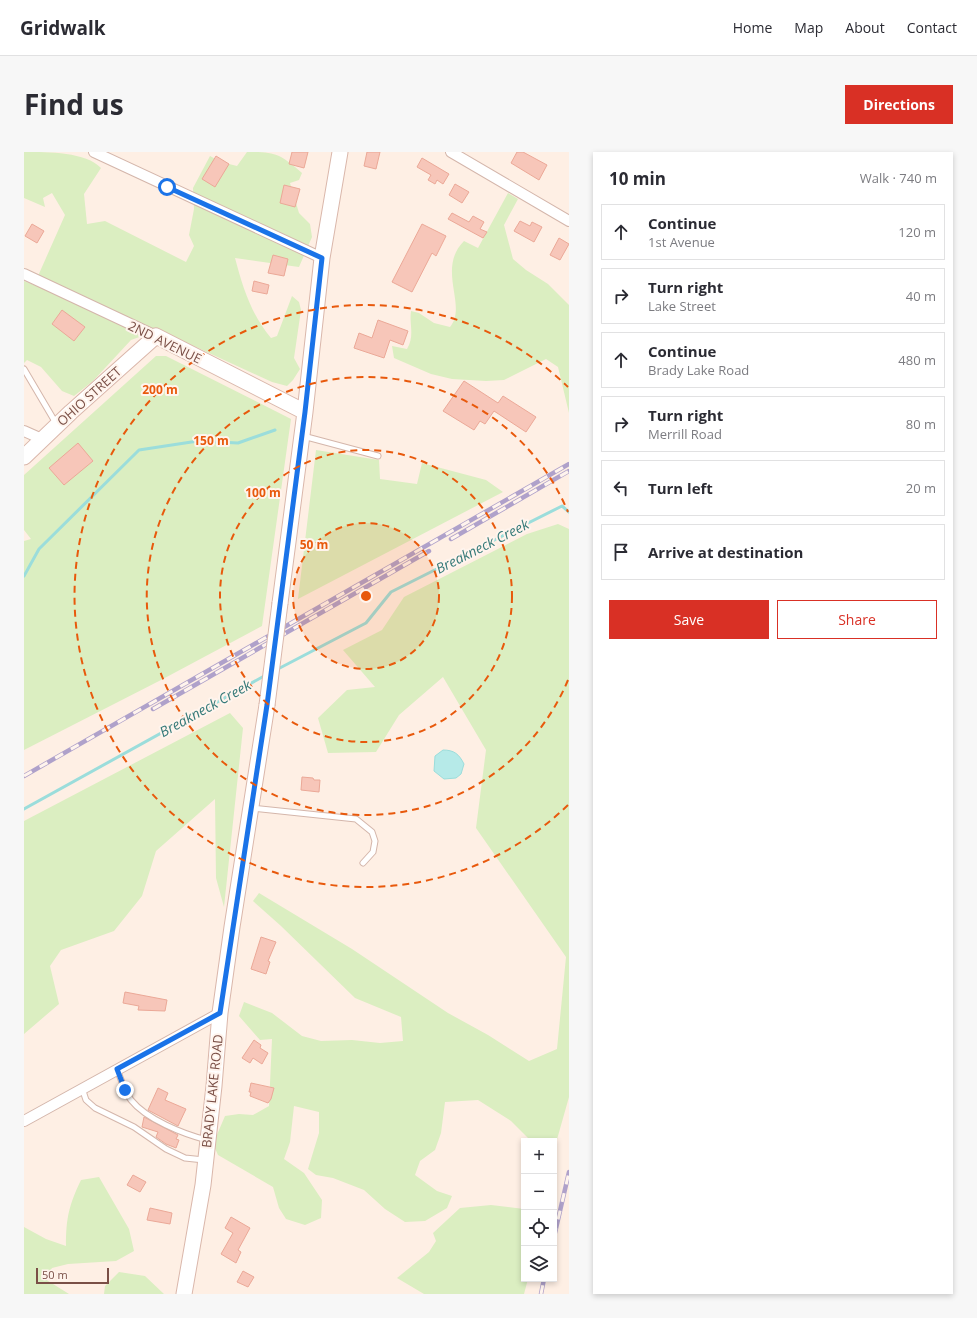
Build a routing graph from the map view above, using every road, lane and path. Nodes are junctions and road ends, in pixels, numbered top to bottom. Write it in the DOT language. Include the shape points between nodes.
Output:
graph roads {
  1 [pos="94,152"];
  2 [pos="340,152"];
  3 [pos="451,152"];
  4 [pos="569,221"];
  5 [pos="322,258"];
  6 [pos="24,274"];
  7 [pos="156,336"];
  8 [pos="24,369"];
  9 [pos="305,412"];
  10 [pos="57,426"];
  11 [pos="24,430"];
  12 [pos="302,435"];
  13 [pos="42,440"];
  14 [pos="378,456"];
  15 [pos="24,457"];
  16 [pos="251,808"];
  17 [pos="363,863"];
  18 [pos="220,1013"];
  19 [pos="117,1069"];
  20 [pos="82,1088"];
  21 [pos="24,1121"];
  22 [pos="208,1140"];
  23 [pos="206,1160"];
  24 [pos="184,1294"];
  1 -- 5 [label="street"];
  2 -- 5 [label="street, BRADY LAKE ROAD"];
  3 -- 4 [label="street"];
  5 -- 9 [label="street, BRADY LAKE ROAD"];
  6 -- 7 [label="street, 2ND AVENUE"];
  7 -- 9 [label="street, 2ND AVENUE"];
  7 -- 10 [label="street, OHIO STREET"];
  8 -- 10 [label="lane"];
  9 -- 12 [label="street, BRADY LAKE ROAD"];
  10 -- 13 [label="street, OHIO STREET"];
  11 -- 13 [label="street"];
  12 -- 14 [label="lane"];
  12 -- 16 [label="street, BRADY LAKE ROAD, bridge"];
  13 -- 15 [label="street, OHIO STREET"];
  16 -- 17 [label="lane" via="356,819 372,832 375,841 372,852"];
  16 -- 18 [label="street, BRADY LAKE ROAD"];
  18 -- 19 [label="street"];
  18 -- 22 [label="street, BRADY LAKE ROAD"];
  19 -- 20 [label="street"];
  19 -- 22 [label="lane" via="125,1090 138,1108 178,1131"];
  20 -- 21 [label="street"];
  20 -- 23 [label="lane" via="86,1100 95,1108 134,1127 154,1142 185,1158"];
  22 -- 23 [label="street, BRADY LAKE ROAD"];
  23 -- 24 [label="street, BRADY LAKE ROAD"];
}
